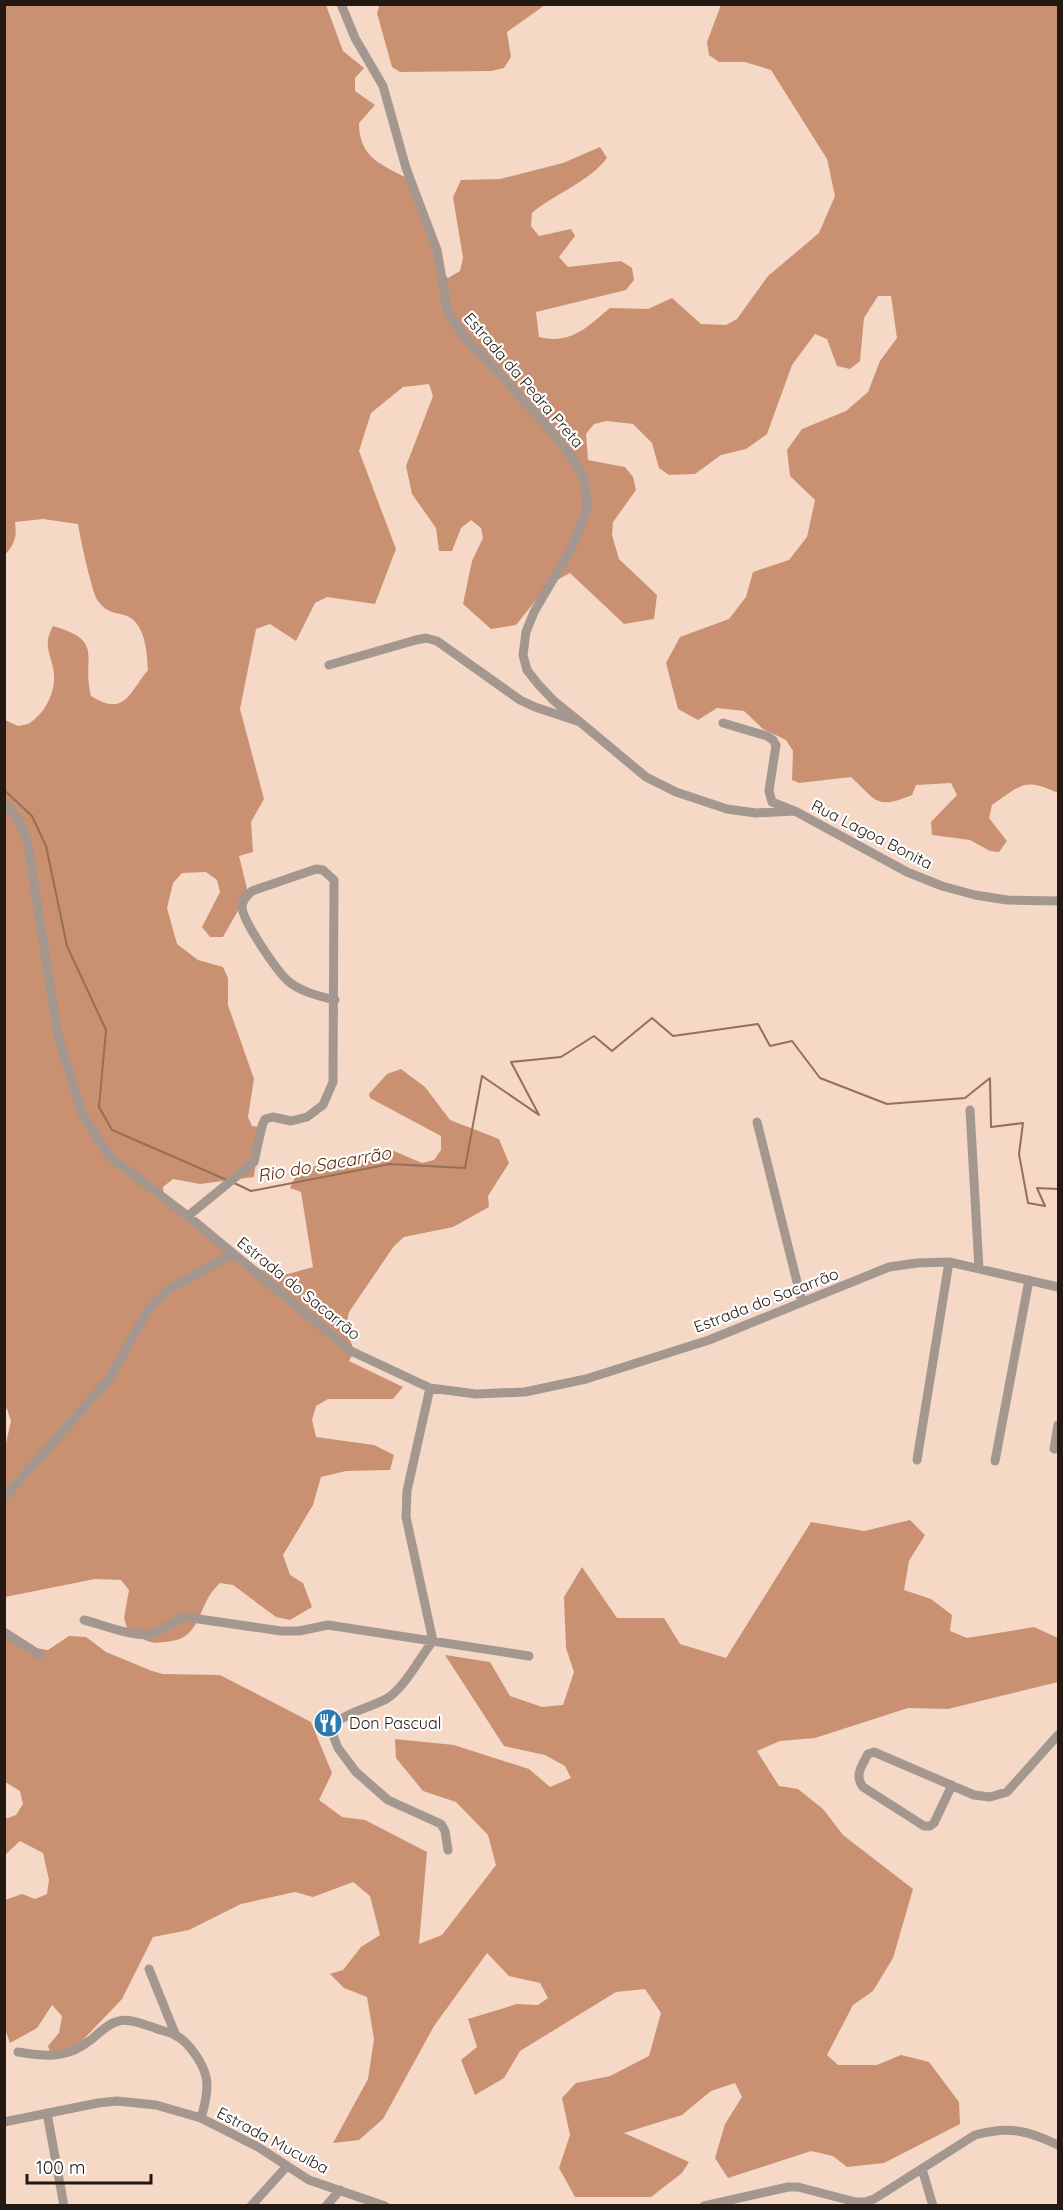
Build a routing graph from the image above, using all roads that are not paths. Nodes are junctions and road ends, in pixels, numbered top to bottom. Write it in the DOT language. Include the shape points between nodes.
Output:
graph roads {
  1 [pos="341,4"];
  2 [pos="329,665"];
  3 [pos="580,722"];
  4 [pos="723,723"];
  5 [pos="4,802"];
  6 [pos="795,811"];
  7 [pos="1059,900"];
  8 [pos="335,1000"];
  9 [pos="970,1110"];
  10 [pos="757,1122"];
  11 [pos="188,1216"];
  12 [pos="234,1254"];
  13 [pos="949,1262"];
  14 [pos="979,1269"];
  15 [pos="1029,1280"];
  16 [pos="1059,1287"];
  17 [pos="801,1302"];
  18 [pos="430,1388"];
  19 [pos="1059,1425"];
  20 [pos="1054,1449"];
  21 [pos="917,1460"];
  22 [pos="995,1461"];
  23 [pos="4,1498"];
  24 [pos="84,1620"];
  25 [pos="4,1632"];
  26 [pos="432,1641"];
  27 [pos="40,1655"];
  28 [pos="529,1656"];
  29 [pos="1059,1735"];
  30 [pos="952,1785"];
  31 [pos="448,1850"];
  32 [pos="149,1969"];
  33 [pos="176,2036"];
  34 [pos="18,2052"];
  35 [pos="47,2113"];
  36 [pos="201,2118"];
  37 [pos="4,2122"];
  38 [pos="1059,2145"];
  39 [pos="287,2166"];
  40 [pos="922,2169"];
  41 [pos="340,2190"];
  42 [pos="64,2205"];
  43 [pos="251,2205"];
  44 [pos="326,2205"];
  45 [pos="385,2205"];
  46 [pos="704,2205"];
  47 [pos="933,2205"];
  1 -- 3 [label="street, Estrada da Pedra Preta" via="355,38 383,86 406,168 437,250 448,313 464,336 550,429 584,479 586,512 572,547 534,612 523,655 527,670 538,684"];
  2 -- 3 [label="street, Rua Lagoa Bonita" via="426,638 437,641 520,700"];
  3 -- 6 [label="street, Rua Lagoa Bonita" via="646,777 676,792 727,809 756,813"];
  4 -- 6 [label="street" via="773,740 776,745 770,798"];
  5 -- 11 [label="street, Estrada do Sacarrão" via="27,839 58,1036 83,1116 110,1157"];
  6 -- 7 [label="street, Rua Lagoa Bonita" via="907,872 942,886 996,898"];
  8 -- 8 [label="street" via="334,880 316,869 252,891 244,898 242,908 271,960 288,981 306,992"];
  8 -- 11 [label="street" via="333,1082 323,1105 307,1118 266,1119 254,1162"];
  9 -- 14 [label="street"];
  10 -- 17 [label="street"];
  11 -- 12 [label="street, Estrada do Sacarrão"];
  12 -- 18 [label="street, Estrada do Sacarrão" via="351,1351"];
  12 -- 23 [label="street" via="169,1289 156,1301 108,1380"];
  13 -- 14 [label="street, Estrada do Sacarrão"];
  13 -- 17 [label="street, Estrada do Sacarrão" via="889,1267"];
  13 -- 21 [label="street"];
  14 -- 15 [label="street, Estrada do Sacarrão"];
  15 -- 16 [label="street, Estrada do Sacarrão"];
  15 -- 22 [label="street"];
  17 -- 18 [label="street, Estrada do Sacarrão" via="709,1340 586,1379 525,1392 476,1394"];
  18 -- 26 [label="street" via="407,1491 406,1517"];
  19 -- 20 [label="street"];
  24 -- 26 [label="street" via="141,1635 153,1634 185,1617 281,1632 328,1625"];
  25 -- 27 [label="street"];
  26 -- 28 [label="street"];
  26 -- 31 [label="street" via="396,1690 387,1698 346,1715 335,1723 333,1735 356,1772 388,1800 441,1824"];
  29 -- 30 [label="street" via="1008,1792 990,1797"];
  30 -- 30 [label="street" via="874,1752 868,1754 858,1774 863,1787 924,1826 934,1823"];
  32 -- 33 [label="street"];
  33 -- 34 [label="street" via="123,2020 72,2052 52,2056"];
  33 -- 36 [label="street" via="189,2047 206,2077"];
  35 -- 36 [label="street, Estrada Mucuíba" via="117,2101 156,2105"];
  35 -- 37 [label="street, Estrada Mucuíba"];
  35 -- 42 [label="street"];
  36 -- 39 [label="street, Estrada Mucuíba"];
  38 -- 40 [label="street" via="1015,2129 992,2131 975,2135"];
  39 -- 41 [label="street, Estrada Mucuíba" via="309,2180"];
  39 -- 43 [label="street"];
  40 -- 46 [label="street" via="865,2202 788,2187"];
  40 -- 47 [label="street"];
  41 -- 44 [label="street"];
  41 -- 45 [label="street, Estrada Mucuíba"];
}
